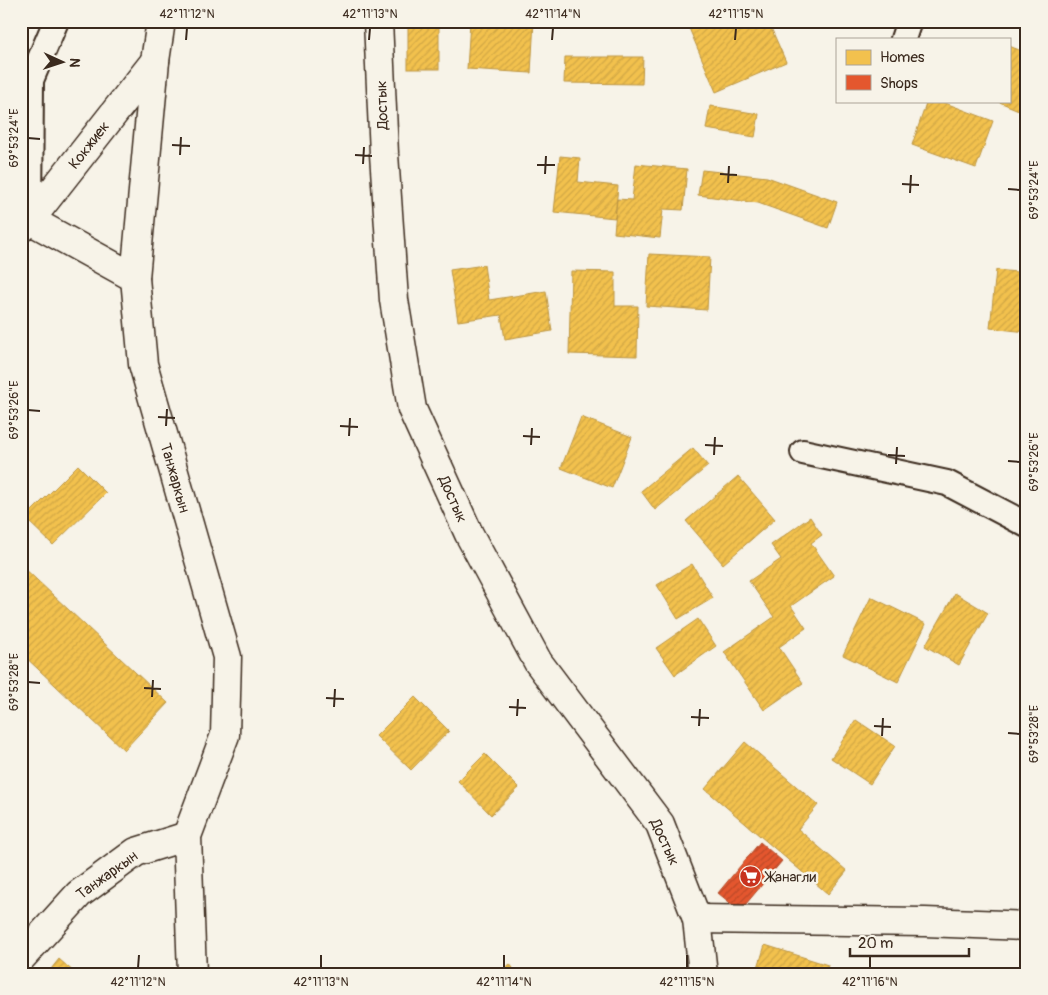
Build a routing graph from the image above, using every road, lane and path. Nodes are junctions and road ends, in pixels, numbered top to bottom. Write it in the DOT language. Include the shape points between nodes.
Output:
graph roads {
  1 [pos="56,21"];
  2 [pos="161,21"];
  3 [pos="378,21"];
  4 [pos="908,21"];
  5 [pos="903,38"];
  6 [pos="155,61"];
  7 [pos="26,224"];
  8 [pos="135,278"];
  9 [pos="803,452"];
  10 [pos="1027,525"];
  11 [pos="187,836"];
  12 [pos="697,919"];
  13 [pos="1027,926"];
  14 [pos="21,958"];
  15 [pos="192,974"];
  16 [pos="703,974"];
  1 -- 7 [label="lane" via="31,80"];
  2 -- 6 [label="street, Танжаркын"];
  3 -- 12 [label="street, Достык" via="394,300 412,409 469,534 538,662 660,824"];
  4 -- 5 [label="lane"];
  6 -- 7 [label="street, Кокжиек"];
  6 -- 8 [label="street, Танжаркын"];
  7 -- 8 [label="street"];
  8 -- 11 [label="street, Танжаркын" via="143,364 228,657 225,736"];
  9 -- 10 [label="lane" via="947,483"];
  11 -- 14 [label="street, Танжаркын" via="136,852 79,894"];
  11 -- 15 [label="street, Танжаркын"];
  12 -- 13 [label="street"];
  12 -- 16 [label="street, Достык"];
}
